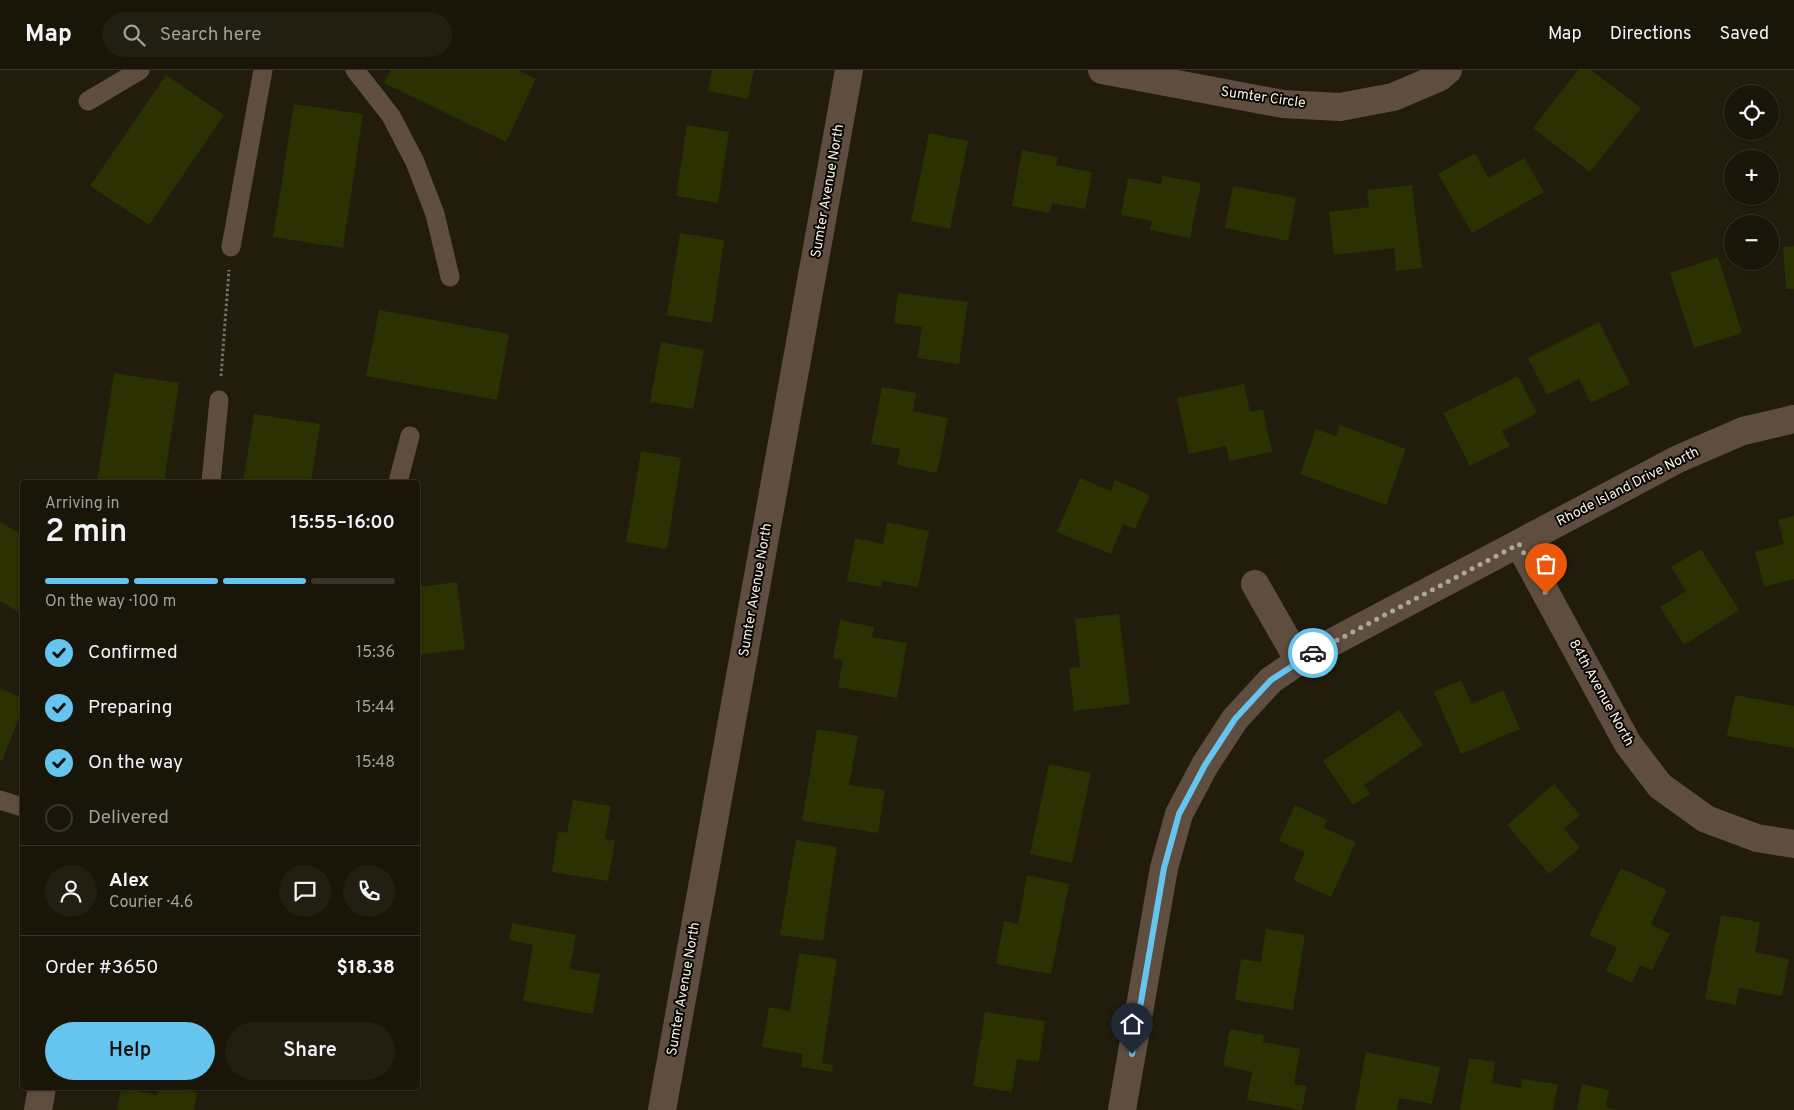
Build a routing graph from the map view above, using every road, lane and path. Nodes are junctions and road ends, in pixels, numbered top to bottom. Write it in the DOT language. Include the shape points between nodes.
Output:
graph roads {
  1 [pos="140,70"];
  2 [pos="264,70"];
  3 [pos="354,70"];
  4 [pos="849,70"];
  5 [pos="1102,70"];
  6 [pos="1448,70"];
  7 [pos="88,101"];
  8 [pos="231,247"];
  9 [pos="450,277"];
  10 [pos="219,400"];
  11 [pos="1794,419"];
  12 [pos="410,436"];
  13 [pos="211,480"];
  14 [pos="399,480"];
  15 [pos="1519,544"];
  16 [pos="1255,584"];
  17 [pos="1299,661"];
  18 [pos="0,800"];
  19 [pos="20,806"];
  20 [pos="1794,844"];
  21 [pos="42,1090"];
  22 [pos="38,1110"];
  23 [pos="662,1110"];
  24 [pos="1122,1110"];
  1 -- 7 [label="lane"];
  2 -- 8 [label="lane"];
  3 -- 9 [label="lane" via="391,116 414,162 435,214"];
  4 -- 23 [label="street, Sumter Avenue North"];
  5 -- 6 [label="street, Sumter Circle" via="1283,104 1340,107 1393,97 1440,78"];
  8 -- 10 [label="path"];
  10 -- 13 [label="lane"];
  11 -- 15 [label="street, Rhode Island Drive North" via="1743,430 1678,459"];
  12 -- 14 [label="lane"];
  15 -- 17 [label="street, Rhode Island Drive North"];
  15 -- 20 [label="street, 84th Avenue North" via="1628,744 1660,786 1706,819 1757,838"];
  16 -- 17 [label="street"];
  17 -- 24 [label="street, Rhode Island Drive North" via="1271,680 1235,719 1179,814 1164,868"];
  18 -- 19 [label="lane"];
  21 -- 22 [label="street"];
}
